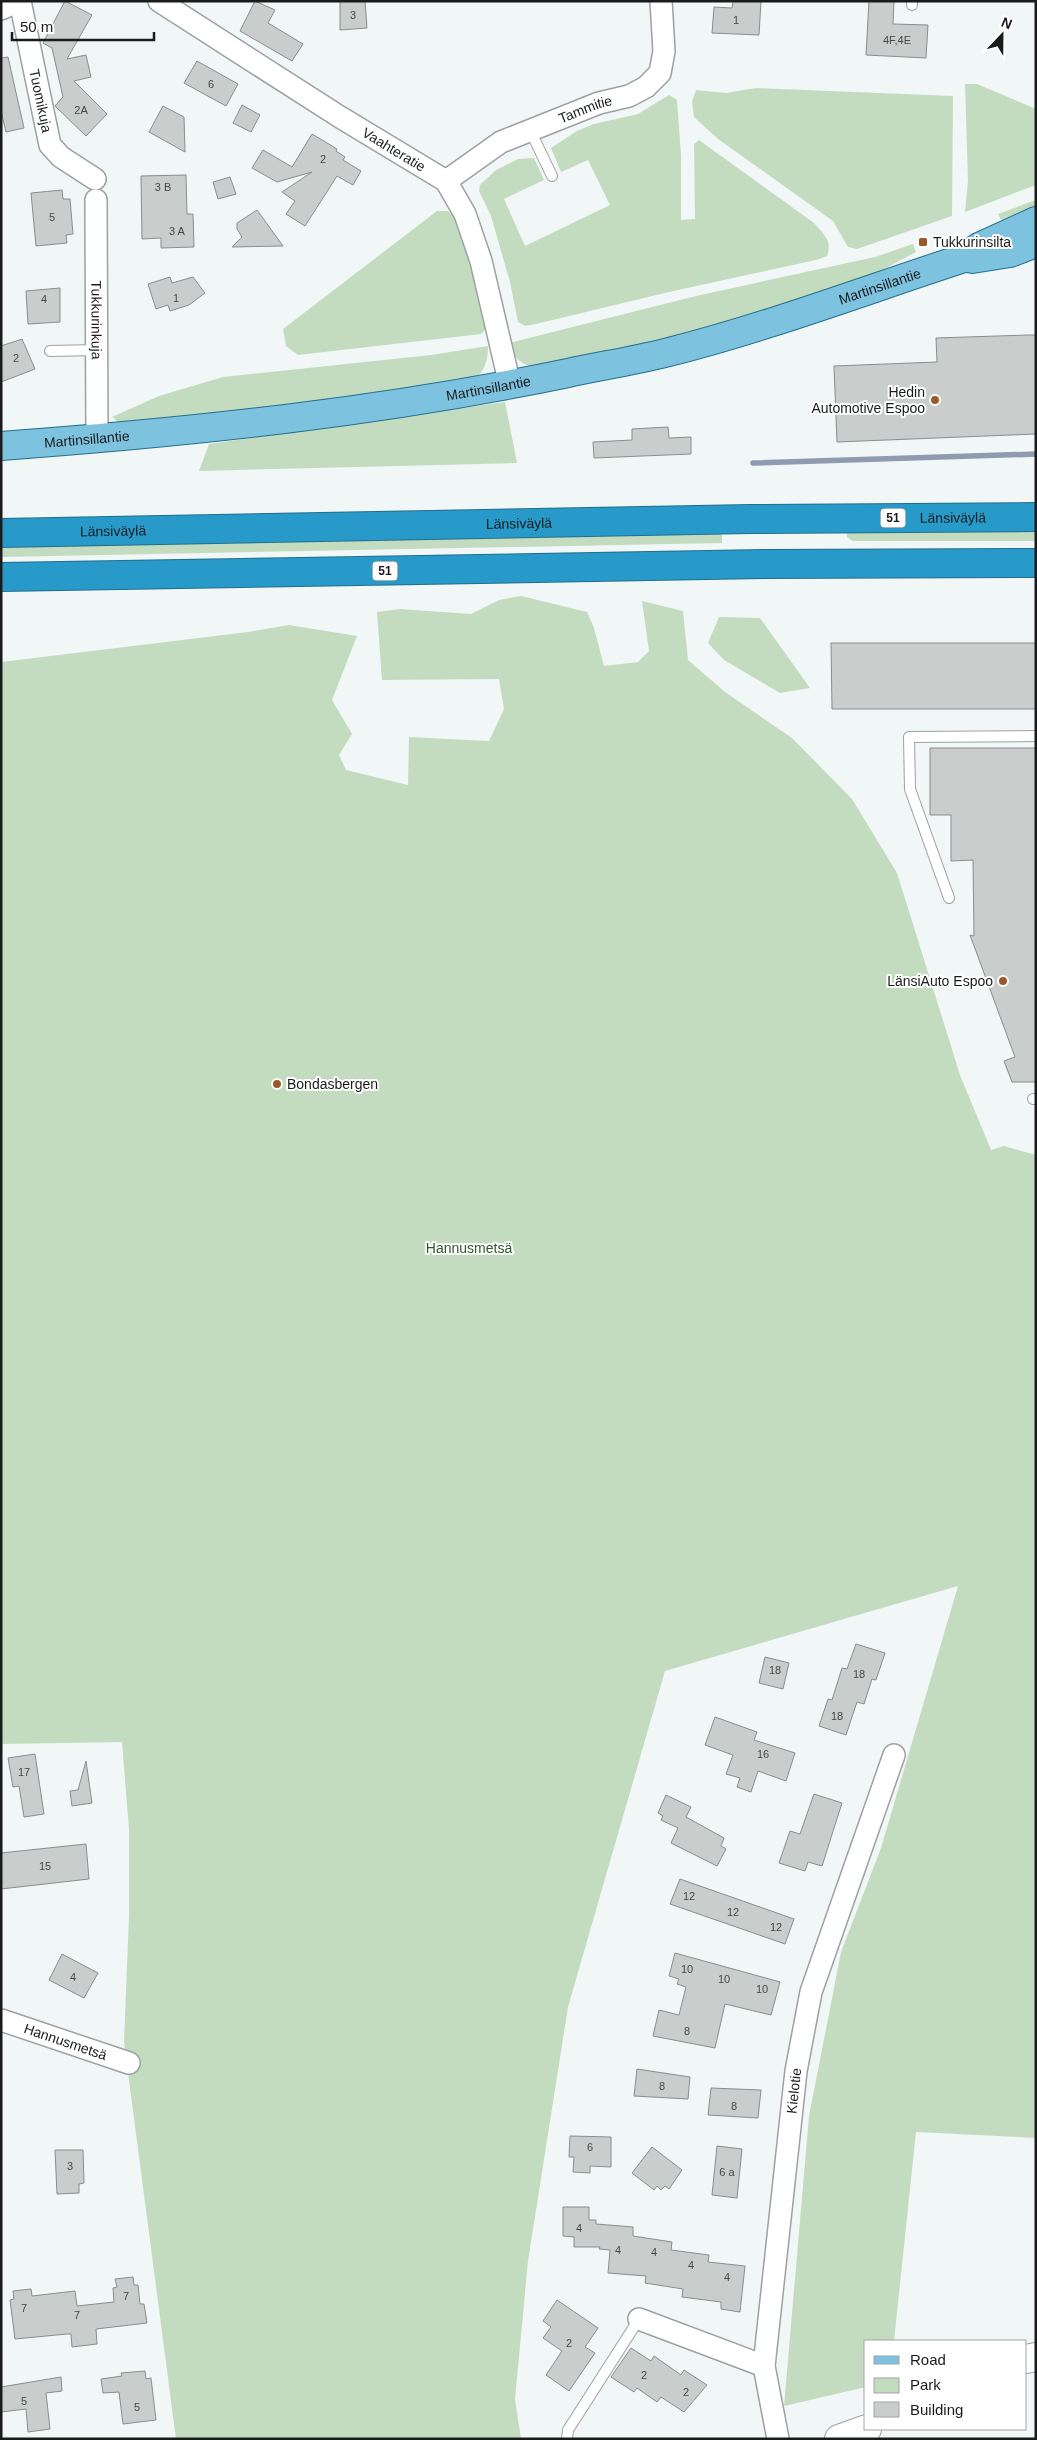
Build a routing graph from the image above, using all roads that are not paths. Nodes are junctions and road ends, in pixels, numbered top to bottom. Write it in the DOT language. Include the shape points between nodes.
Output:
graph roads {
  1 [pos="19,1"];
  2 [pos="159,1"];
  3 [pos="662,1"];
  4 [pos="1,9"];
  5 [pos="530,130"];
  6 [pos="552,176"];
  7 [pos="95,179"];
  8 [pos="446,182"];
  9 [pos="96,200"];
  10 [pos="1036,221"];
  11 [pos="1036,243"];
  12 [pos="961,259"];
  13 [pos="97,350"];
  14 [pos="50,351"];
  15 [pos="510,385"];
  16 [pos="98,439"];
  17 [pos="1,446"];
  18 [pos="1036,517"];
  19 [pos="1,534"];
  20 [pos="1036,563"];
  21 [pos="1,577"];
  22 [pos="1036,736"];
  23 [pos="950,898"];
  24 [pos="894,1755"];
  25 [pos="1,2020"];
  26 [pos="129,2063"];
  27 [pos="639,2319"];
  28 [pos="764,2366"];
  29 [pos="864,2430"];
  30 [pos="567,2439"];
  31 [pos="778,2439"];
  32 [pos="840,2439"];
  1 -- 4 [label="street"];
  1 -- 7 [label="street, Tuomikuja" via="50,146"];
  2 -- 8 [label="street, Vaahteratie"];
  3 -- 5 [label="street, Tammitie" via="664,51 660,73 646,87 629,96 599,103"];
  5 -- 6 [label="lane"];
  5 -- 8 [label="street, Tammitie" via="501,142"];
  8 -- 15 [label="street, Vaahteratie" via="465,214 481,260"];
  9 -- 13 [label="street, Tukkurinkuja"];
  10 -- 12 [label="main road, Martinsillantie"];
  11 -- 12 [label="main road, Martinsillantie" via="984,259"];
  12 -- 15 [label="main road, Martinsillantie" via="735,334 664,353"];
  13 -- 14 [label="lane"];
  13 -- 16 [label="street, Tukkurinkuja"];
  15 -- 16 [label="main road, Martinsillantie" via="407,403 249,424"];
  16 -- 17 [label="main road, Martinsillantie"];
  18 -- 19 [label="highway, Länsiväylä / 51" via="750,519"];
  20 -- 21 [label="highway, 51"];
  22 -- 23 [label="lane" via="909,737 910,789"];
  24 -- 28 [label="street, Kielotie" via="811,1992 796,2071"];
  25 -- 26 [label="street, Hannusmetsä"];
  27 -- 28 [label="street"];
  27 -- 30 [label="lane" via="568,2430"];
  28 -- 31 [label="street, Kielotie"];
  29 -- 32 [label="main road"];
}
